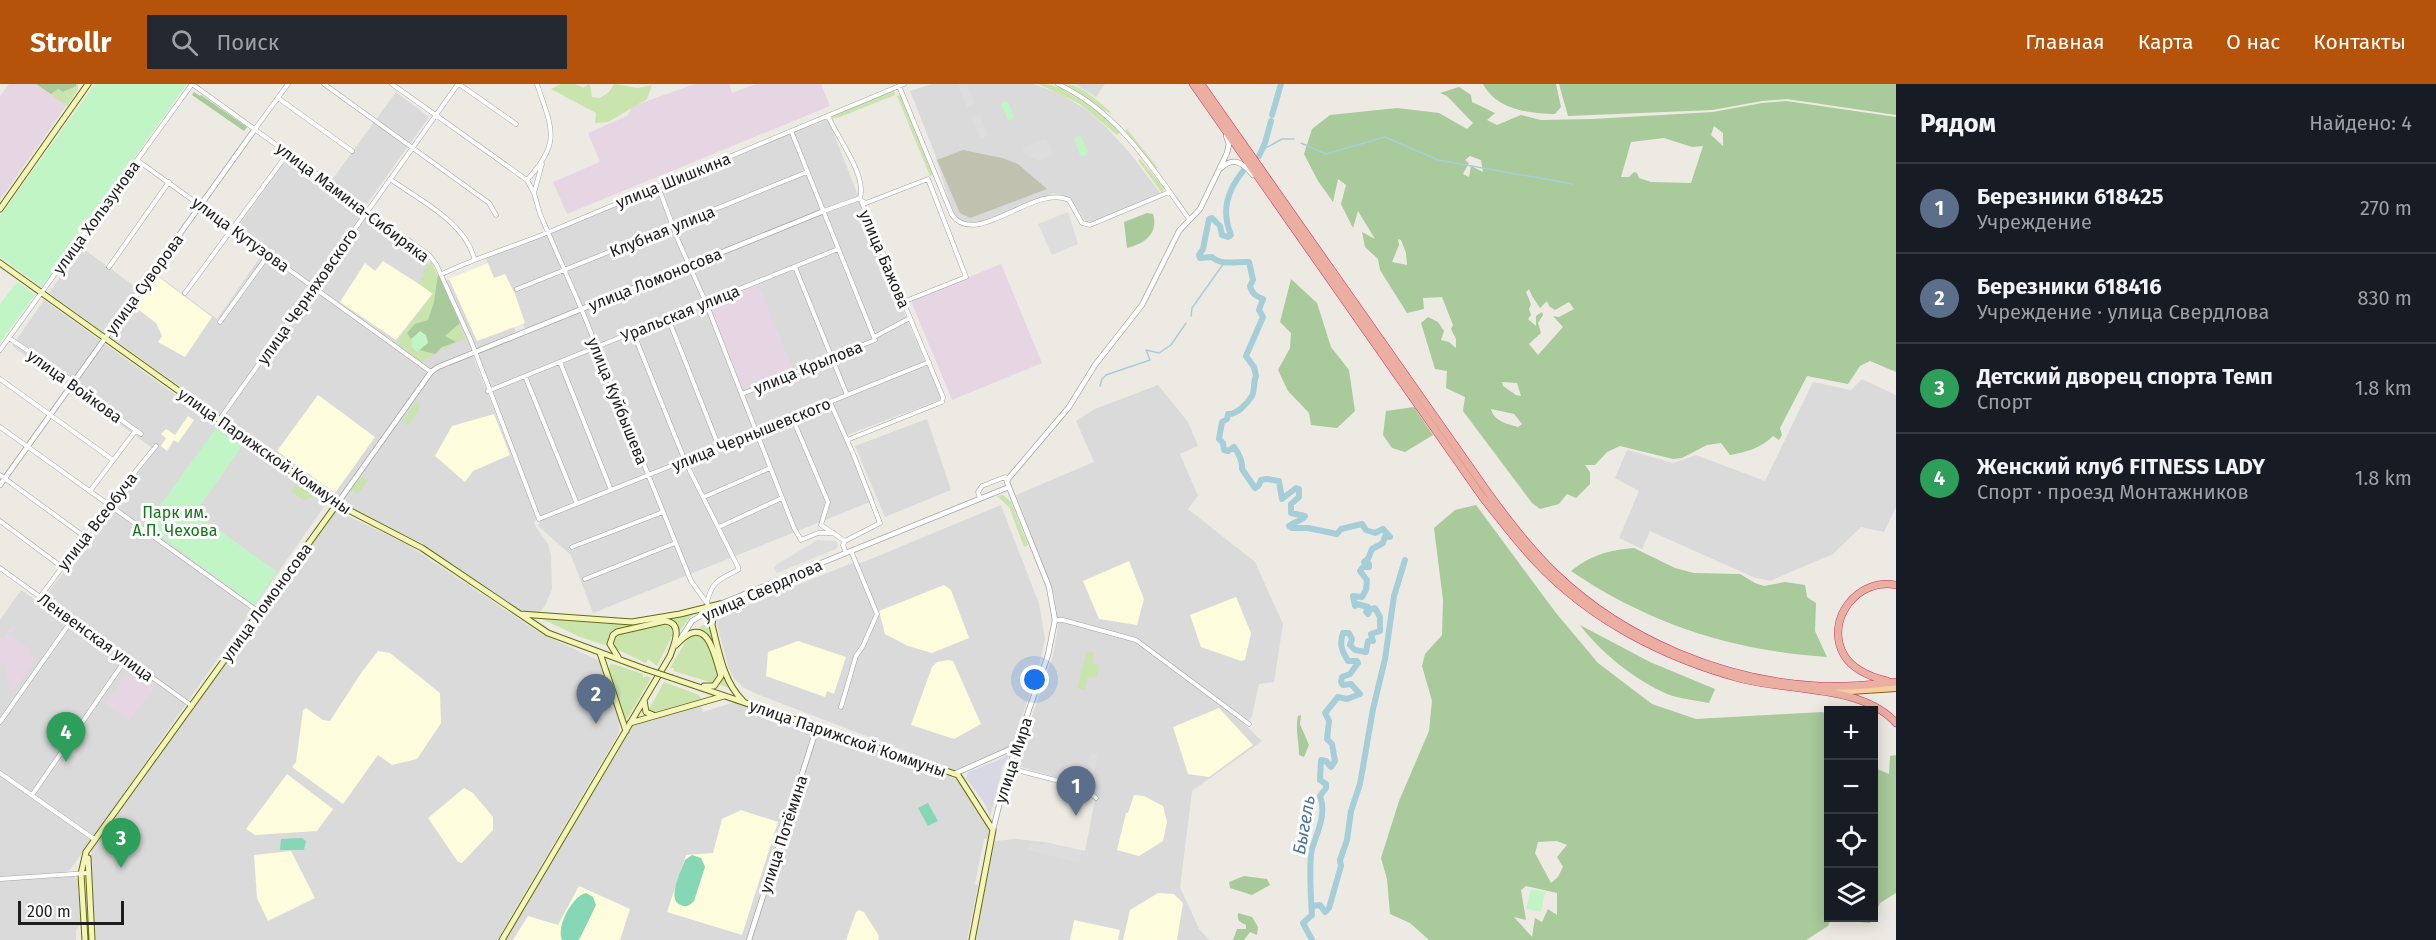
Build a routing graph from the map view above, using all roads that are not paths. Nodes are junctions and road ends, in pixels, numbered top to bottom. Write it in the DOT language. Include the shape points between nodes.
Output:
graph roads {
  1 [pos="88,84"];
  2 [pos="192,84"];
  3 [pos="288,84"];
  4 [pos="324,84"];
  5 [pos="392,84"];
  6 [pos="459,84"];
  7 [pos="537,84"];
  8 [pos="1058,84"];
  9 [pos="1193,84"];
  10 [pos="1201,84"];
  11 [pos="902,85"];
  12 [pos="278,98"];
  13 [pos="1214,113"];
  14 [pos="436,115"];
  15 [pos="828,116"];
  16 [pos="516,124"];
  17 [pos="255,129"];
  18 [pos="792,133"];
  19 [pos="413,148"];
  20 [pos="352,151"];
  21 [pos="288,153"];
  22 [pos="137,160"];
  23 [pos="543,163"];
  24 [pos="807,172"];
  25 [pos="1217,172"];
  26 [pos="390,179"];
  27 [pos="527,180"];
  28 [pos="169,182"];
  29 [pos="658,186"];
  30 [pos="534,192"];
  31 [pos="1169,192"];
  32 [pos="860,198"];
  33 [pos="1273,198"];
  34 [pos="201,205"];
  35 [pos="0,209"];
  36 [pos="368,210"];
  37 [pos="824,211"];
  38 [pos="496,215"];
  39 [pos="1189,219"];
  40 [pos="673,226"];
  41 [pos="233,228"];
  42 [pos="549,232"];
  43 [pos="838,249"];
  44 [pos="269,254"];
  45 [pos="474,258"];
  46 [pos="0,263"];
  47 [pos="689,265"];
  48 [pos="109,267"];
  49 [pos="795,267"];
  50 [pos="565,270"];
  51 [pos="442,274"];
  52 [pos="313,287"];
  53 [pos="518,289"];
  54 [pos="41,293"];
  55 [pos="185,293"];
  56 [pos="903,302"];
  57 [pos="706,303"];
  58 [pos="582,308"];
  59 [pos="668,318"];
  60 [pos="910,318"];
  61 [pos="220,322"];
  62 [pos="633,332"];
  63 [pos="9,338"];
  64 [pos="104,339"];
  65 [pos="875,339"];
  66 [pos="597,347"];
  67 [pos="0,350"];
  68 [pos="473,352"];
  69 [pos="832,358"];
  70 [pos="560,362"];
  71 [pos="929,362"];
  72 [pos="431,372"];
  73 [pos="525,376"];
  74 [pos="0,379"];
  75 [pos="74,382"];
  76 [pos="488,391"];
  77 [pos="741,394"];
  78 [pos="847,395"];
  79 [pos="830,402"];
  80 [pos="50,415"];
  81 [pos="792,417"];
  82 [pos="219,420"];
  83 [pos="0,427"];
  84 [pos="136,430"];
  85 [pos="756,432"];
  86 [pos="141,434"];
  87 [pos="847,440"];
  88 [pos="156,446"];
  89 [pos="27,447"];
  90 [pos="719,447"];
  91 [pos="113,460"];
  92 [pos="685,461"];
  93 [pos="770,468"];
  94 [pos="2,476"];
  95 [pos="648,476"];
  96 [pos="1007,482"];
  97 [pos="0,485"];
  98 [pos="611,490"];
  99 [pos="90,491"];
  100 [pos="704,496"];
  101 [pos="782,498"];
  102 [pos="981,498"];
  103 [pos="109,504"];
  104 [pos="337,504"];
  105 [pos="577,504"];
  106 [pos="663,512"];
  107 [pos="539,519"];
  108 [pos="0,521"];
  109 [pos="719,527"];
  110 [pos="834,533"];
  111 [pos="85,537"];
  112 [pos="845,541"];
  113 [pos="675,543"];
  114 [pos="572,547"];
  115 [pos="849,552"];
  116 [pos="62,567"];
  117 [pos="0,568"];
  118 [pos="585,579"];
  119 [pos="1896,585"];
  120 [pos="40,597"];
  121 [pos="708,604"];
  122 [pos="720,604"];
  123 [pos="259,612"];
  124 [pos="516,613"];
  125 [pos="72,620"];
  126 [pos="1055,621"];
  127 [pos="676,645"];
  128 [pos="600,653"];
  129 [pos="670,656"];
  130 [pos="126,659"];
  131 [pos="622,660"];
  132 [pos="1895,684"];
  133 [pos="693,685"];
  134 [pos="1815,691"];
  135 [pos="725,696"];
  136 [pos="644,698"];
  137 [pos="702,702"];
  138 [pos="744,702"];
  139 [pos="192,706"];
  140 [pos="841,707"];
  141 [pos="656,715"];
  142 [pos="0,722"];
  143 [pos="630,723"];
  144 [pos="1896,723"];
  145 [pos="1248,724"];
  146 [pos="817,727"];
  147 [pos="626,730"];
  148 [pos="1017,746"];
  149 [pos="1011,762"];
  150 [pos="1017,770"];
  151 [pos="0,772"];
  152 [pos="1007,773"];
  153 [pos="954,774"];
  154 [pos="32,795"];
  155 [pos="1096,798"];
  156 [pos="993,830"];
  157 [pos="94,839"];
  158 [pos="84,874"];
  159 [pos="0,879"];
  160 [pos="85,940"];
  161 [pos="92,940"];
  162 [pos="502,940"];
  163 [pos="749,940"];
  164 [pos="972,940"];
  1 -- 35 [label="main road"];
  2 -- 17 [label="street, улица Мамина-Сибиряка"];
  2 -- 22 [label="street, улица Хользунова"];
  3 -- 12 [label="street, улица Суворова"];
  4 -- 19 [label="street"];
  5 -- 14 [label="street, улица Куйбышева"];
  6 -- 14 [label="street, улица Черняховского"];
  6 -- 16 [label="street"];
  7 -- 23 [label="street" via="549,120 551,143"];
  8 -- 31 [label="street" via="1113,120"];
  9 -- 13 [label="highway"];
  10 -- 132 [label="highway" via="1489,495 1558,576 1600,610 1693,659 1744,674 1816,686"];
  11 -- 15 [label="street, улица Шишкина"];
  11 -- 31 [label="street" via="952,215 964,226 980,224 1054,196 1069,200 1082,223 1090,225"];
  12 -- 17 [label="street, улица Суворова"];
  12 -- 20 [label="street"];
  13 -- 25 [label="street" via="1229,144"];
  13 -- 33 [label="highway"];
  14 -- 19 [label="street, улица Черняховского"];
  14 -- 27 [label="street, улица Куйбышева"];
  15 -- 18 [label="street, улица Шишкина"];
  15 -- 32 [label="street, улица Бажова" via="855,169 862,191"];
  17 -- 21 [label="street, улица Мамина-Сибиряка"];
  17 -- 34 [label="street, улица Суворова"];
  18 -- 24 [label="street"];
  18 -- 29 [label="street, улица Шишкина"];
  19 -- 26 [label="street, улица Черняховского"];
  19 -- 38 [label="street" via="489,203"];
  21 -- 36 [label="street, улица Мамина-Сибиряка"];
  21 -- 41 [label="street"];
  22 -- 28 [label="street, улица Кутузова"];
  22 -- 54 [label="street, улица Хользунова"];
  23 -- 27 [label="street"];
  23 -- 30 [label="street"];
  24 -- 37 [label="street"];
  24 -- 40 [label="street, Клубная улица"];
  25 -- 33 [label="street" via="1229,162 1239,162"];
  25 -- 39 [label="street" via="1200,209"];
  26 -- 36 [label="street, улица Черняховского"];
  26 -- 45 [label="street" via="460,230"];
  27 -- 30 [label="street, улица Куйбышева"];
  28 -- 34 [label="street, улица Кутузова"];
  28 -- 48 [label="street"];
  29 -- 40 [label="street"];
  29 -- 42 [label="street, улица Шишкина"];
  30 -- 42 [label="street, улица Куйбышева"];
  31 -- 39 [label="street"];
  32 -- 37 [label="street, улица Ломоносова"];
  32 -- 56 [label="street, улица Бажова"];
  32 -- 56 [label="street, улица Ломоносова" via="866,203 928,179 944,217 966,277"];
  33 -- 134 [label="highway" via="1483,498 1554,579 1598,615 1643,642 1743,679"];
  34 -- 41 [label="street, улица Кутузова"];
  34 -- 64 [label="street, улица Суворова"];
  36 -- 51 [label="street, улица Мамина-Сибиряка" via="429,255"];
  36 -- 52 [label="street, улица Черняховского"];
  37 -- 43 [label="street"];
  37 -- 47 [label="street, улица Ломоносова"];
  39 -- 96 [label="street" via="1179,231 1142,305 1095,365 1069,407"];
  40 -- 47 [label="street"];
  40 -- 50 [label="street, Клубная улица"];
  41 -- 44 [label="street, улица Кутузова"];
  41 -- 55 [label="street"];
  42 -- 45 [label="street, улица Шишкина"];
  42 -- 50 [label="street, улица Куйбышева"];
  43 -- 49 [label="street, Уральская улица"];
  43 -- 65 [label="street"];
  44 -- 52 [label="street, улица Кутузова"];
  44 -- 61 [label="street"];
  45 -- 51 [label="street, улица Шишкина"];
  46 -- 54 [label="main road, улица Парижской Коммуны"];
  47 -- 57 [label="street"];
  47 -- 58 [label="street, улица Ломоносова"];
  49 -- 57 [label="street, Уральская улица"];
  49 -- 69 [label="street"];
  50 -- 53 [label="street, Клубная улица"];
  50 -- 58 [label="street, улица Куйбышева"];
  51 -- 68 [label="street, улица Мамина-Сибиряка"];
  52 -- 72 [label="street, улица Кутузова"];
  52 -- 82 [label="street, улица Черняховского"];
  54 -- 63 [label="street, улица Хользунова"];
  54 -- 64 [label="main road, улица Парижской Коммуны"];
  56 -- 60 [label="street, улица Бажова"];
  57 -- 59 [label="street, Уральская улица"];
  57 -- 77 [label="street"];
  58 -- 66 [label="street, улица Куйбышева"];
  58 -- 68 [label="street, улица Ломоносова"];
  59 -- 62 [label="street, Уральская улица"];
  59 -- 90 [label="street"];
  60 -- 65 [label="street, улица Крылова"];
  60 -- 71 [label="street, улица Бажова"];
  62 -- 66 [label="street, Уральская улица"];
  62 -- 92 [label="street"];
  63 -- 67 [label="street, улица Хользунова"];
  63 -- 75 [label="street, улица Войкова"];
  64 -- 75 [label="street, улица Суворова"];
  64 -- 82 [label="main road, улица Парижской Коммуны"];
  65 -- 69 [label="street, улица Крылова"];
  66 -- 70 [label="street, Уральская улица"];
  66 -- 95 [label="street, улица Куйбышева"];
  68 -- 72 [label="street, улица Ломоносова"];
  68 -- 76 [label="street, улица Мамина-Сибиряка"];
  69 -- 77 [label="street, улица Крылова"];
  69 -- 78 [label="street"];
  70 -- 73 [label="street, Уральская улица"];
  70 -- 98 [label="street"];
  71 -- 78 [label="street, улица Чернышевского"];
  71 -- 87 [label="street, улица Бажова" via="942,402"];
  72 -- 104 [label="street, улица Ломоносова"];
  73 -- 76 [label="street, Уральская улица"];
  73 -- 105 [label="street"];
  74 -- 80 [label="street"];
  75 -- 80 [label="street, улица Суворова"];
  75 -- 84 [label="street, улица Войкова"];
  76 -- 107 [label="street, улица Мамина-Сибиряка"];
  77 -- 85 [label="street"];
  78 -- 79 [label="street, улица Чернышевского"];
  79 -- 81 [label="street, улица Чернышевского"];
  79 -- 87 [label="street"];
  80 -- 89 [label="street, улица Суворова"];
  80 -- 91 [label="street"];
  81 -- 85 [label="street, улица Чернышевского"];
  81 -- 110 [label="street" via="828,502 821,525"];
  82 -- 104 [label="main road, улица Парижской Коммуны"];
  83 -- 89 [label="street"];
  84 -- 86 [label="street, улица Войкова"];
  84 -- 91 [label="street"];
  85 -- 90 [label="street, улица Чернышевского"];
  85 -- 93 [label="street"];
  87 -- 112 [label="street" via="880,523"];
  88 -- 103 [label="street, улица Всеобуча"];
  89 -- 94 [label="street, улица Суворова"];
  89 -- 99 [label="street"];
  90 -- 92 [label="street, улица Чернышевского"];
  91 -- 99 [label="street"];
  92 -- 95 [label="street, улица Чернышевского"];
  92 -- 100 [label="street"];
  93 -- 100 [label="street"];
  93 -- 101 [label="street"];
  94 -- 97 [label="street, улица Суворова"];
  94 -- 111 [label="street"];
  95 -- 98 [label="street, улица Чернышевского"];
  95 -- 106 [label="street, улица Куйбышева"];
  96 -- 102 [label="street, улица Свердлова"];
  96 -- 102 [label="street" via="982,486 978,492"];
  96 -- 126 [label="street, улица Мира" via="1049,587"];
  98 -- 105 [label="street, улица Чернышевского"];
  99 -- 103 [label="street"];
  100 -- 109 [label="street"];
  101 -- 109 [label="street"];
  101 -- 110 [label="street" via="801,540 818,533"];
  102 -- 115 [label="street, улица Свердлова"];
  103 -- 111 [label="street, улица Всеобуча"];
  103 -- 123 [label="street"];
  104 -- 123 [label="main road, улица Ломоносова"];
  104 -- 124 [label="main road, улица Парижской Коммуны" via="422,549"];
  105 -- 107 [label="street, улица Чернышевского"];
  106 -- 113 [label="street, улица Куйбышева"];
  106 -- 114 [label="street"];
  108 -- 116 [label="street"];
  109 -- 121 [label="street" via="738,570 711,587"];
  110 -- 112 [label="street"];
  111 -- 116 [label="street, улица Всеобуча"];
  112 -- 115 [label="street" via="843,545"];
  113 -- 118 [label="street"];
  113 -- 121 [label="street, улица Куйбышева" via="691,581"];
  115 -- 122 [label="street, улица Свердлова"];
  115 -- 140 [label="street" via="877,614 856,656"];
  116 -- 120 [label="street, улица Всеобуча"];
  117 -- 120 [label="street, Ленвенская улица"];
  119 -- 132 [label="highway" via="1878,584 1854,596 1838,630 1844,654 1852,665"];
  120 -- 125 [label="street, Ленвенская улица"];
  121 -- 122 [label="main road"];
  121 -- 124 [label="main road" via="680,614 632,622"];
  122 -- 127 [label="street, улица Свердлова" via="692,621"];
  122 -- 138 [label="main road" via="712,626 727,680"];
  123 -- 139 [label="main road, улица Ломоносова"];
  124 -- 128 [label="main road, улица Парижской Коммуны" via="556,637"];
  125 -- 130 [label="street, Ленвенская улица"];
  125 -- 142 [label="street"];
  126 -- 145 [label="street" via="1064,620 1136,640"];
  126 -- 148 [label="street, улица Мира" via="1048,655"];
  127 -- 129 [label="street, улица Свердлова"];
  127 -- 133 [label="main road" via="695,633 707,637 711,644 721,676 719,682"];
  128 -- 131 [label="main road, улица Парижской Коммуны"];
  128 -- 147 [label="main road"];
  129 -- 131 [label="main road" via="676,637 675,626 668,620 613,635 610,647"];
  129 -- 136 [label="main road, улица Свердлова"];
  130 -- 139 [label="street, Ленвенская улица"];
  130 -- 154 [label="street"];
  131 -- 133 [label="main road, улица Парижской Коммуны, bridge"];
  132 -- 134 [label="main road"];
  133 -- 135 [label="main road, улица Парижской Коммуны"];
  133 -- 137 [label="main road" via="704,693"];
  134 -- 144 [label="highway" via="1872,704"];
  135 -- 137 [label="main road"];
  135 -- 138 [label="main road, улица Парижской Коммуны"];
  136 -- 141 [label="main road" via="646,712"];
  136 -- 143 [label="main road, улица Свердлова"];
  137 -- 141 [label="main road"];
  138 -- 146 [label="main road, улица Парижской Коммуны"];
  139 -- 157 [label="main road, улица Ломоносова"];
  141 -- 143 [label="main road"];
  143 -- 147 [label="main road, улица Свердлова"];
  146 -- 153 [label="main road, улица Парижской Коммуны"];
  146 -- 163 [label="street, улица Потёмина"];
  147 -- 162 [label="main road, улица Свердлова"];
  148 -- 149 [label="street, улица Мира"];
  148 -- 153 [label="street"];
  149 -- 150 [label="street"];
  149 -- 152 [label="street, улица Мира"];
  150 -- 152 [label="street"];
  150 -- 155 [label="street" via="1082,787"];
  151 -- 154 [label="street"];
  152 -- 156 [label="street, улица Мира"];
  153 -- 156 [label="main road, улица Парижской Коммуны" via="962,779"];
  154 -- 157 [label="street"];
  156 -- 164 [label="main road, улица Мира"];
  157 -- 158 [label="main road, улица Ломоносова" via="86,852"];
  158 -- 159 [label="street"];
  158 -- 160 [label="main road, улица Ломоносова"];
  158 -- 161 [label="main road, улица Ломоносова"];
}
